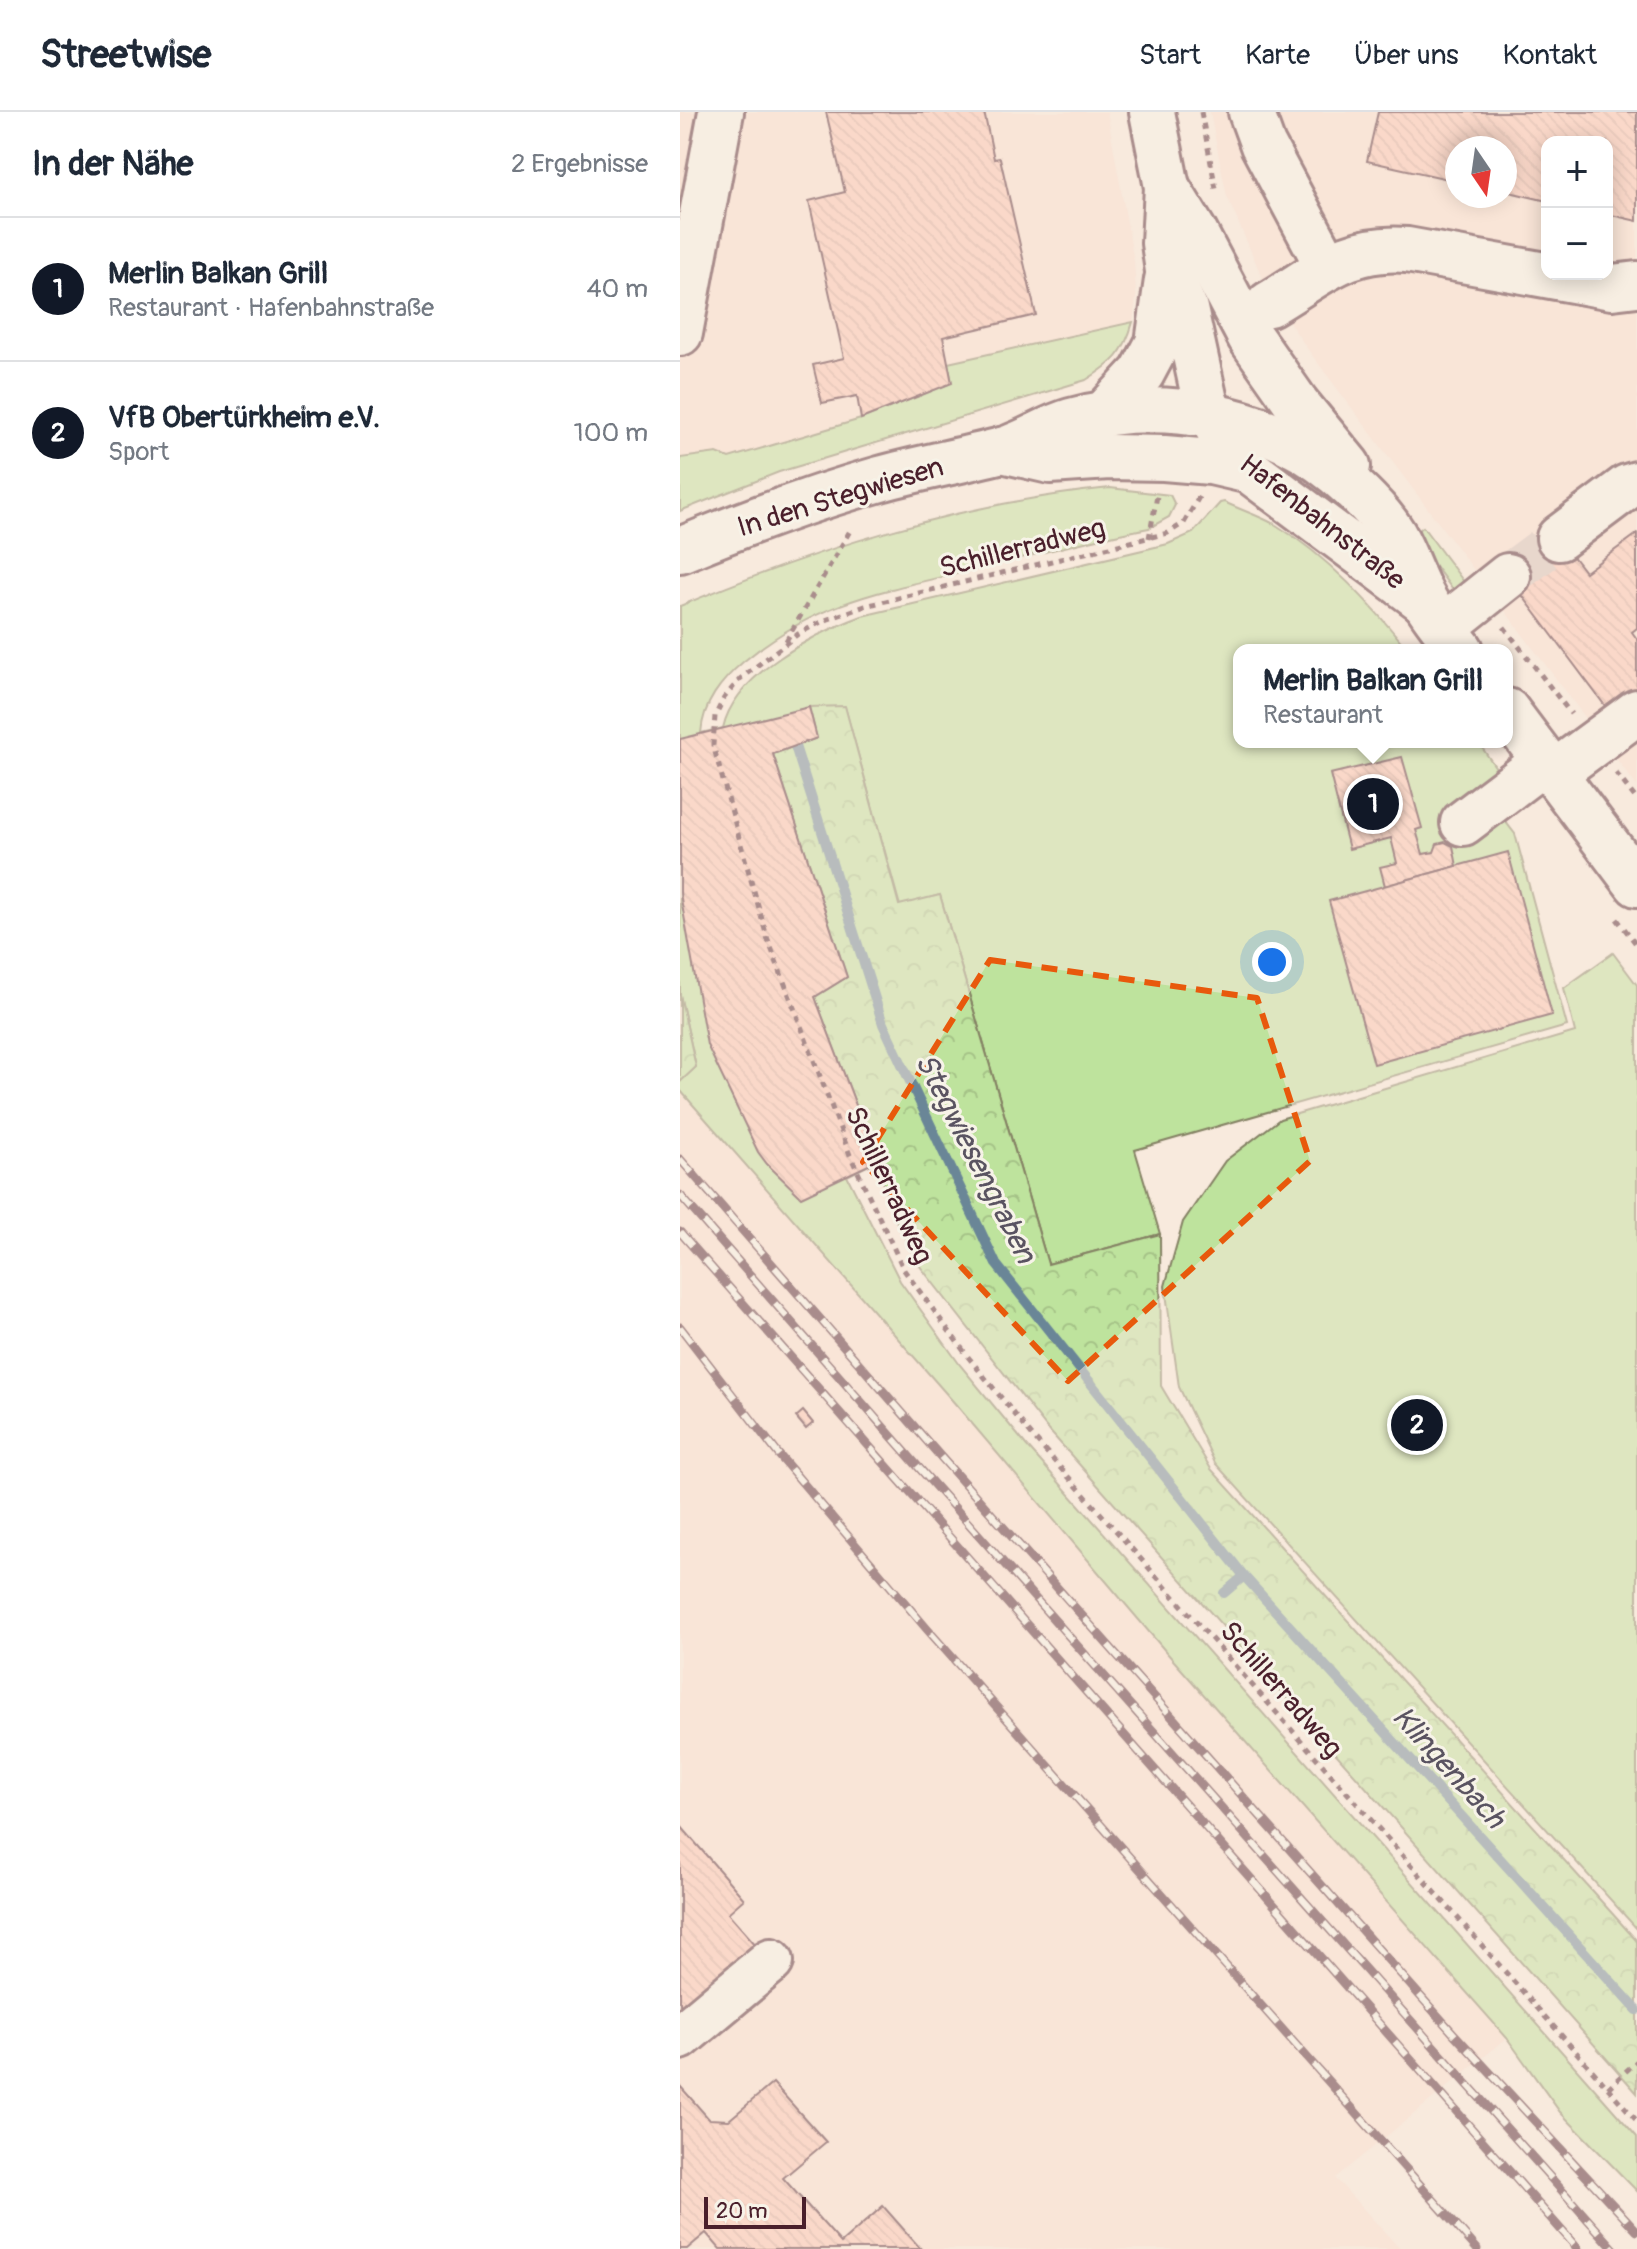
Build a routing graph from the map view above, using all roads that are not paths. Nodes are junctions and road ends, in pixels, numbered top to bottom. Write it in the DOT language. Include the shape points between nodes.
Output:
graph roads {
  1 [pos="721,112"];
  2 [pos="1152,112"];
  3 [pos="1251,112"];
  4 [pos="696,156"];
  5 [pos="1167,187"];
  6 [pos="1328,267"];
  7 [pos="1168,271"];
  8 [pos="1637,284"];
  9 [pos="1259,320"];
  10 [pos="680,333"];
  11 [pos="1104,414"];
  12 [pos="1225,426"];
  13 [pos="1002,450"];
  14 [pos="1250,471"];
  15 [pos="1164,472"];
  16 [pos="1637,484"];
  17 [pos="1371,507"];
  18 [pos="1559,538"];
  19 [pos="698,543"];
  20 [pos="1508,576"];
  21 [pos="1443,626"];
  22 [pos="1637,712"];
  23 [pos="1513,719"];
  24 [pos="1550,767"];
  25 [pos="1463,823"];
  26 [pos="1637,884"];
  27 [pos="771,1961"];
  28 [pos="680,2037"];
  1 -- 4 [label="main road"];
  2 -- 5 [label="main road, Hafenbahnstraße"];
  3 -- 6 [label="main road"];
  4 -- 10 [label="main road"];
  5 -- 7 [label="main road, Hafenbahnstraße"];
  5 -- 9 [label="main road, Hafenbahnstraße"];
  6 -- 8 [label="main road" via="1363,252 1396,249 1612,287"];
  6 -- 9 [label="main road"];
  7 -- 11 [label="main road, Hafenbahnstraße" via="1158,343 1142,373"];
  7 -- 12 [label="main road, Hafenbahnstraße"];
  9 -- 12 [label="main road, Hafenbahnstraße" via="1250,393"];
  9 -- 17 [label="main road, Hafenbahnstraße" via="1297,404 1345,461"];
  11 -- 12 [label="main road, In den Stegwiesen" via="1165,411"];
  11 -- 13 [label="main road, In den Stegwiesen" via="1052,428"];
  12 -- 14 [label="main road, Hafenbahnstraße"];
  12 -- 15 [label="main road, In den Stegwiesen"];
  12 -- 17 [label="main road, Hafenbahnstraße" via="1279,439 1312,456"];
  13 -- 15 [label="main road, In den Stegwiesen" via="1050,461 1109,457"];
  13 -- 19 [label="main road, In den Stegwiesen" via="879,479"];
  14 -- 15 [label="main road, In den Stegwiesen" via="1211,462"];
  14 -- 21 [label="main road, Hafenbahnstraße"];
  16 -- 18 [label="main road"];
  17 -- 21 [label="main road, Hafenbahnstraße" via="1394,535"];
  20 -- 21 [label="main road"];
  22 -- 24 [label="main road"];
  23 -- 24 [label="main road"];
  24 -- 25 [label="main road"];
  24 -- 26 [label="main road"];
  27 -- 28 [label="main road"];
}
